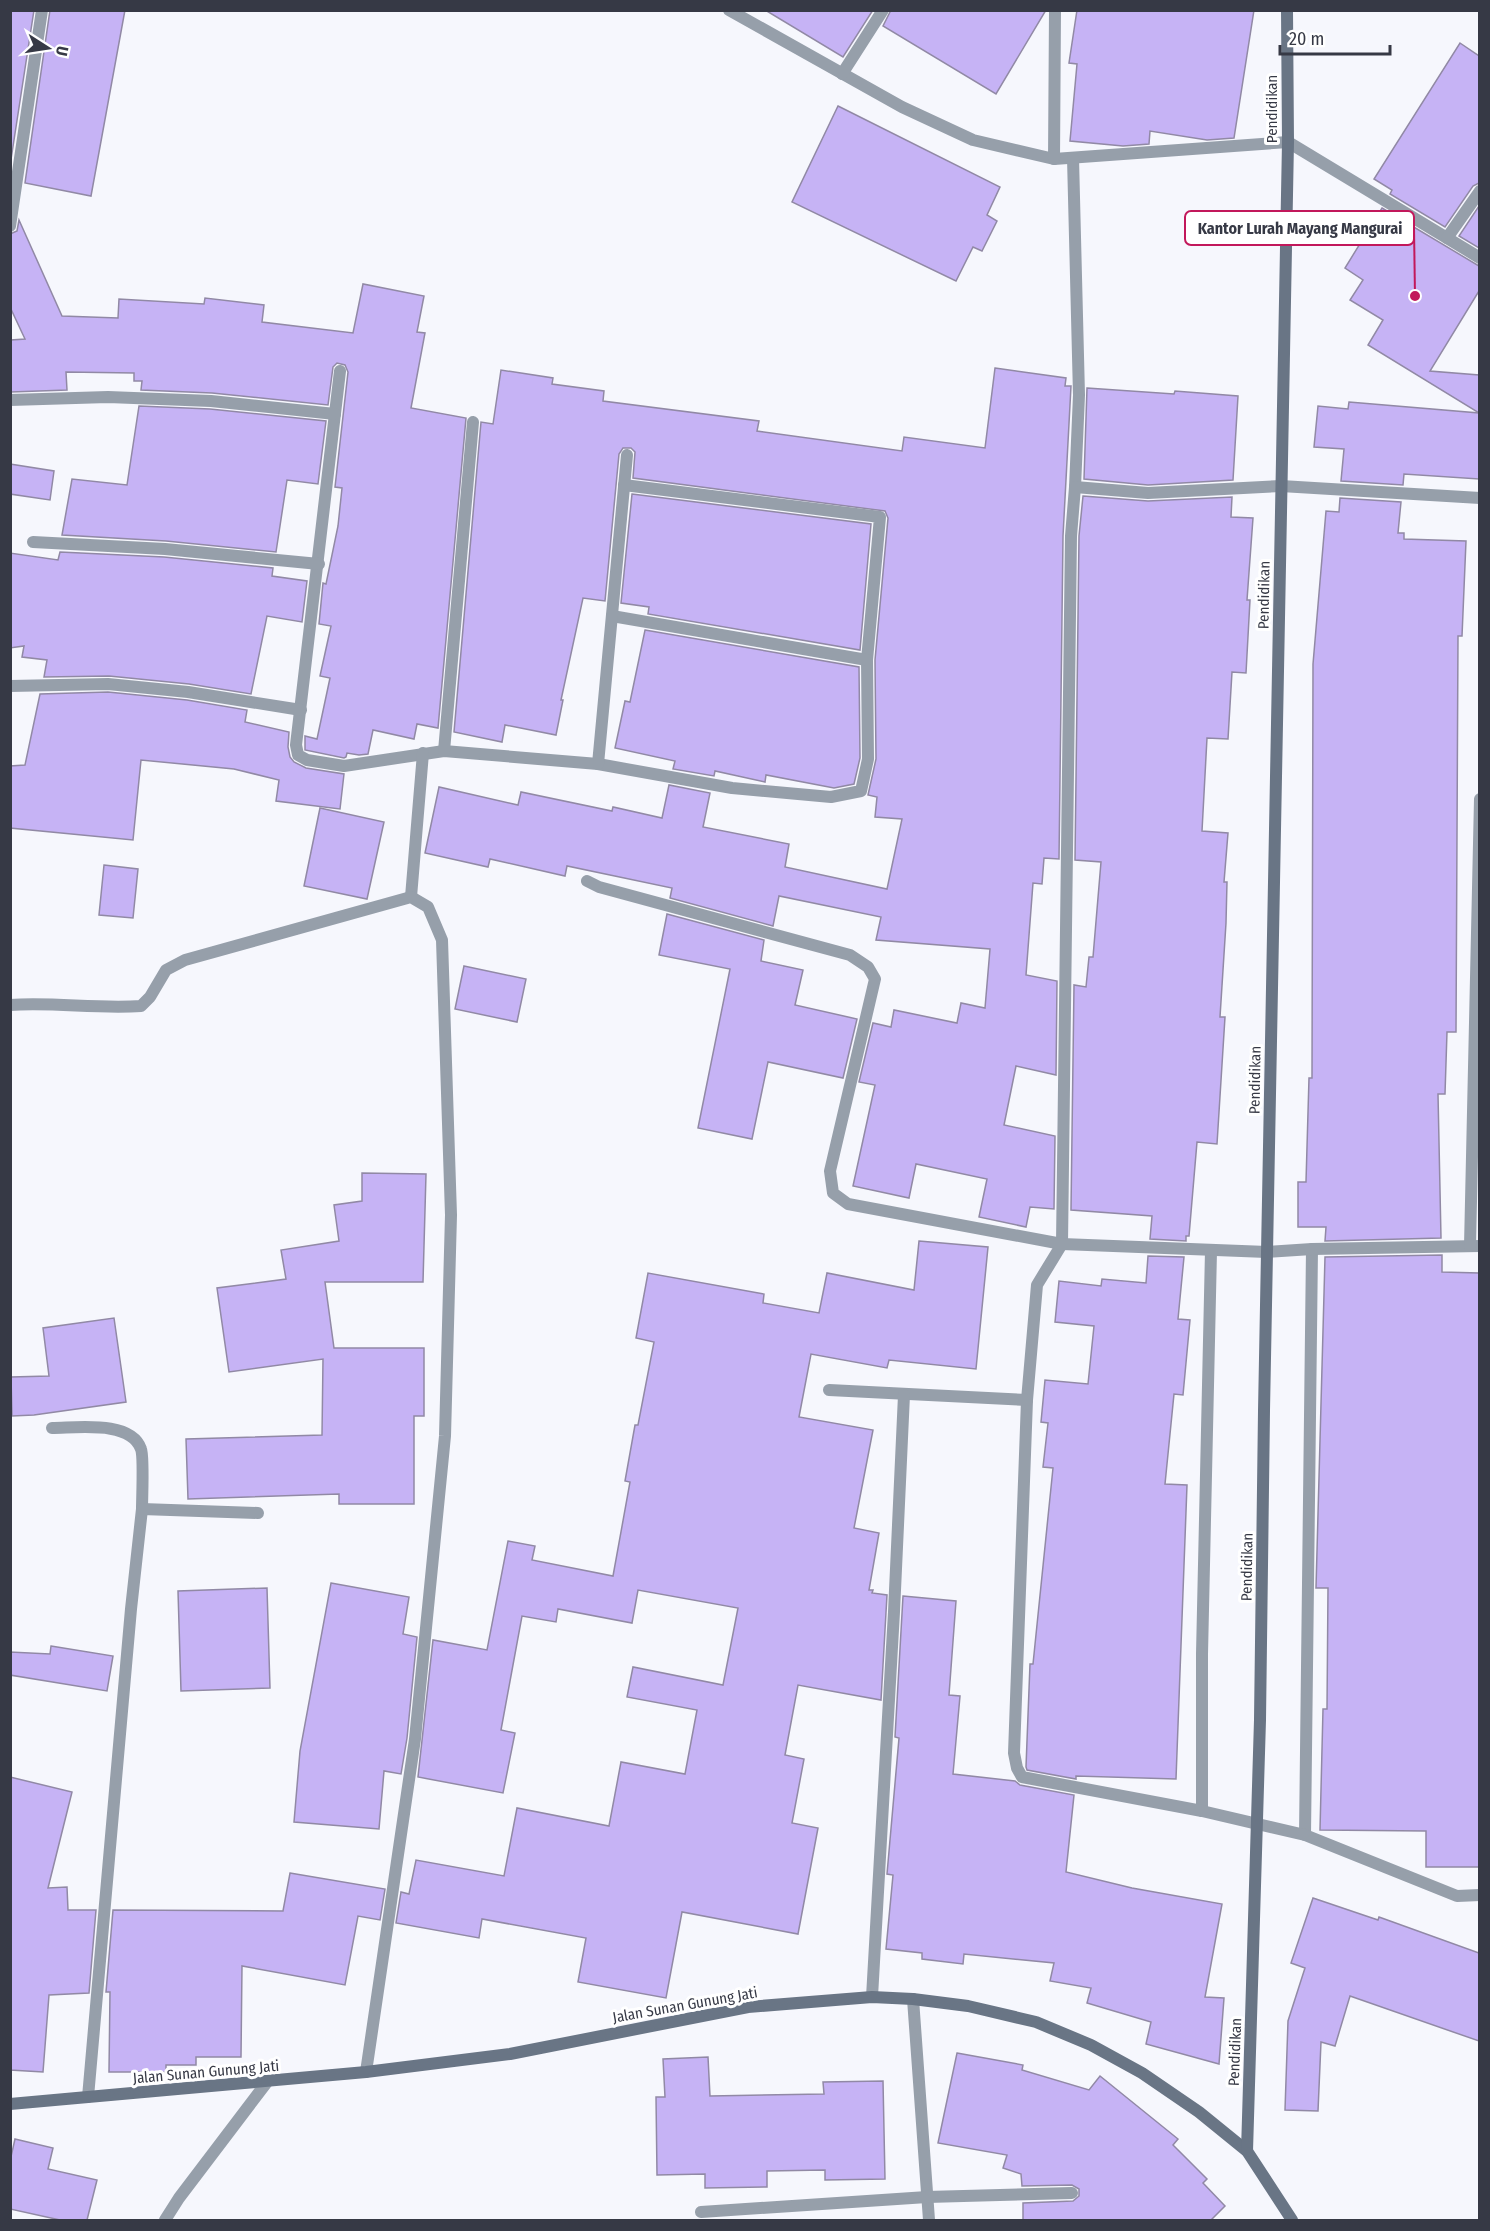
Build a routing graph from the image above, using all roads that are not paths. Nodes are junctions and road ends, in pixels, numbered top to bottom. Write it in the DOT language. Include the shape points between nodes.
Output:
graph roads {
  1 [pos="42,10"];
  2 [pos="729,10"];
  3 [pos="883,10"];
  4 [pos="1055,10"];
  5 [pos="1287,10"];
  6 [pos="842,74"];
  7 [pos="1288,142"];
  8 [pos="1073,158"];
  9 [pos="1054,159"];
  10 [pos="1479,191"];
  11 [pos="10,226"];
  12 [pos="1447,237"];
  13 [pos="1479,258"];
  14 [pos="340,371"];
  15 [pos="10,400"];
  16 [pos="335,414"];
  17 [pos="474,422"];
  18 [pos="627,455"];
  19 [pos="624,486"];
  20 [pos="1281,486"];
  21 [pos="1075,487"];
  22 [pos="1479,498"];
  23 [pos="33,542"];
  24 [pos="319,564"];
  25 [pos="612,616"];
  26 [pos="867,660"];
  27 [pos="10,686"];
  28 [pos="301,710"];
  29 [pos="444,752"];
  30 [pos="423,753"];
  31 [pos="598,764"];
  32 [pos="1479,799"];
  33 [pos="587,881"];
  34 [pos="411,897"];
  35 [pos="10,1005"];
  36 [pos="1062,1244"];
  37 [pos="1475,1246"];
  38 [pos="1311,1249"];
  39 [pos="1211,1251"];
  40 [pos="1267,1252"];
  41 [pos="829,1390"];
  42 [pos="904,1395"];
  43 [pos="1027,1400"];
  44 [pos="52,1428"];
  45 [pos="142,1509"];
  46 [pos="258,1514"];
  47 [pos="1202,1812"];
  48 [pos="1258,1823"];
  49 [pos="1305,1835"];
  50 [pos="1479,1895"];
  51 [pos="872,1997"];
  52 [pos="913,1999"];
  53 [pos="366,2072"];
  54 [pos="267,2082"];
  55 [pos="88,2097"];
  56 [pos="10,2104"];
  57 [pos="1247,2151"];
  58 [pos="1072,2193"];
  59 [pos="927,2197"];
  60 [pos="701,2212"];
  61 [pos="165,2220"];
  62 [pos="929,2220"];
  63 [pos="1292,2220"];
  1 -- 11 [label="street"];
  2 -- 6 [label="street"];
  3 -- 6 [label="street"];
  4 -- 9 [label="street"];
  5 -- 7 [label="street, Pendidikan"];
  6 -- 9 [label="street" via="973,141"];
  7 -- 8 [label="street"];
  7 -- 12 [label="street"];
  7 -- 20 [label="street, Pendidikan"];
  8 -- 9 [label="street"];
  8 -- 21 [label="street" via="1079,395"];
  10 -- 12 [label="street"];
  12 -- 13 [label="street"];
  14 -- 16 [label="street"];
  15 -- 16 [label="street" via="165,399"];
  16 -- 24 [label="street"];
  17 -- 29 [label="street"];
  18 -- 19 [label="street"];
  19 -- 25 [label="street"];
  19 -- 26 [label="street" via="880,517"];
  20 -- 21 [label="street" via="1148,493"];
  20 -- 22 [label="street"];
  20 -- 40 [label="street, Pendidikan"];
  21 -- 36 [label="street" via="1071,536"];
  23 -- 24 [label="street" via="165,549"];
  24 -- 28 [label="street"];
  25 -- 26 [label="street"];
  25 -- 31 [label="street"];
  26 -- 31 [label="street" via="868,759 861,791 831,797 732,788"];
  27 -- 28 [label="street" via="108,684"];
  28 -- 30 [label="street" via="296,745 298,755 307,760 344,766"];
  29 -- 30 [label="street"];
  29 -- 31 [label="street"];
  30 -- 34 [label="street"];
  32 -- 37 [label="street"];
  33 -- 36 [label="street" via="850,955 868,967 875,979 830,1171 833,1193 848,1204"];
  34 -- 35 [label="street" via="185,960 166,970 141,1006"];
  34 -- 53 [label="street" via="428,907 442,940 451,1215 445,1436 415,1739"];
  36 -- 39 [label="street"];
  36 -- 43 [label="street" via="1037,1285"];
  37 -- 38 [label="street"];
  38 -- 40 [label="street"];
  38 -- 49 [label="street"];
  39 -- 40 [label="street"];
  39 -- 47 [label="street"];
  40 -- 48 [label="street, Pendidikan"];
  41 -- 42 [label="street"];
  42 -- 43 [label="street"];
  42 -- 51 [label="street"];
  43 -- 47 [label="street" via="1014,1753 1017,1768 1022,1777"];
  44 -- 45 [label="street" via="115,1428 130,1435 142,1449"];
  45 -- 46 [label="street"];
  45 -- 55 [label="street"];
  47 -- 48 [label="street"];
  48 -- 49 [label="street"];
  48 -- 57 [label="street, Pendidikan"];
  49 -- 50 [label="street" via="1457,1896"];
  51 -- 52 [label="street, Jalan Sunan Gunung Jati"];
  51 -- 53 [label="street, Jalan Sunan Gunung Jati" via="748,2007 510,2054"];
  52 -- 57 [label="street, Jalan Sunan Gunung Jati" via="968,2006 1036,2022 1091,2045 1142,2073"];
  52 -- 59 [label="street"];
  53 -- 54 [label="street, Jalan Sunan Gunung Jati"];
  54 -- 55 [label="street, Jalan Sunan Gunung Jati"];
  54 -- 61 [label="street"];
  55 -- 56 [label="street, Jalan Sunan Gunung Jati"];
  57 -- 63 [label="street, Jalan Sunan Gunung Jati"];
  58 -- 59 [label="street"];
  59 -- 60 [label="street"];
  59 -- 62 [label="street"];
}
